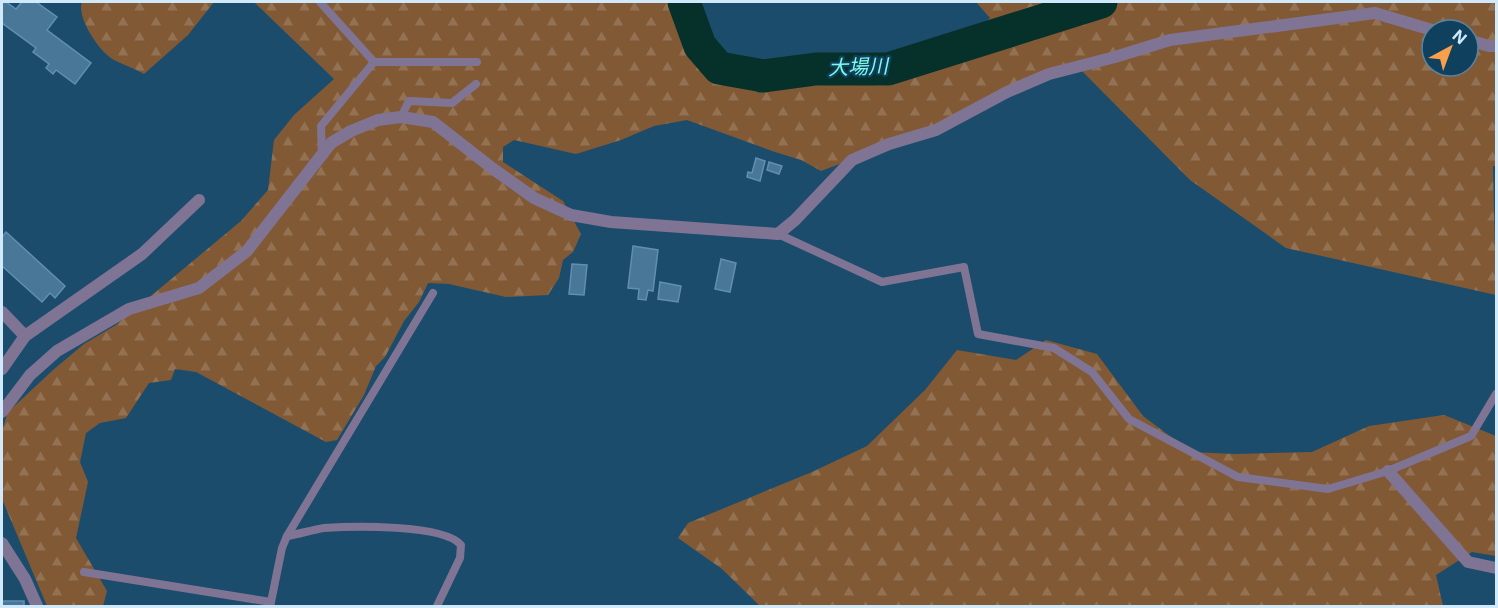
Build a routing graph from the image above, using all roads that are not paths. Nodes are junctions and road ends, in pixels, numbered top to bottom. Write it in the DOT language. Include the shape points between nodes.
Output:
graph roads {
  1 [pos="320,2"];
  2 [pos="1420,26"];
  3 [pos="1480,43"];
  4 [pos="1497,46"];
  5 [pos="374,62"];
  6 [pos="477,62"];
  7 [pos="476,84"];
  8 [pos="401,117"];
  9 [pos="322,156"];
  10 [pos="199,200"];
  11 [pos="778,234"];
  12 [pos="434,293"];
  13 [pos="2,312"];
  14 [pos="25,336"];
  15 [pos="2,369"];
  16 [pos="1497,394"];
  17 [pos="2,412"];
  18 [pos="1388,471"];
  19 [pos="287,536"];
  20 [pos="2,543"];
  21 [pos="1497,568"];
  22 [pos="84,572"];
  23 [pos="270,604"];
  24 [pos="37,606"];
  25 [pos="438,606"];
  1 -- 5 [label="lane"];
  2 -- 11 [label="street" via="1375,13 1170,40 1049,74 936,130 852,160"];
  3 -- 4 [label="street"];
  5 -- 6 [label="lane"];
  5 -- 9 [label="lane" via="321,126"];
  7 -- 8 [label="lane" via="452,103 409,100"];
  8 -- 9 [label="street" via="378,120 351,131 331,143"];
  8 -- 11 [label="street" via="433,122 534,198 571,215 610,222"];
  9 -- 17 [label="street" via="247,252 199,288 129,309 57,351 30,375"];
  10 -- 14 [label="street" via="142,254"];
  11 -- 18 [label="lane" via="882,282 964,267 978,334 1054,348 1092,372 1129,419 1238,477 1328,489"];
  12 -- 19 [label="lane"];
  13 -- 14 [label="street"];
  14 -- 15 [label="street"];
  16 -- 18 [label="lane" via="1471,436"];
  18 -- 21 [label="street" via="1468,562"];
  19 -- 23 [label="lane"];
  19 -- 25 [label="lane" via="323,528 406,528 456,540 461,545 460,558"];
  20 -- 24 [label="street"];
  22 -- 23 [label="lane"];
}
